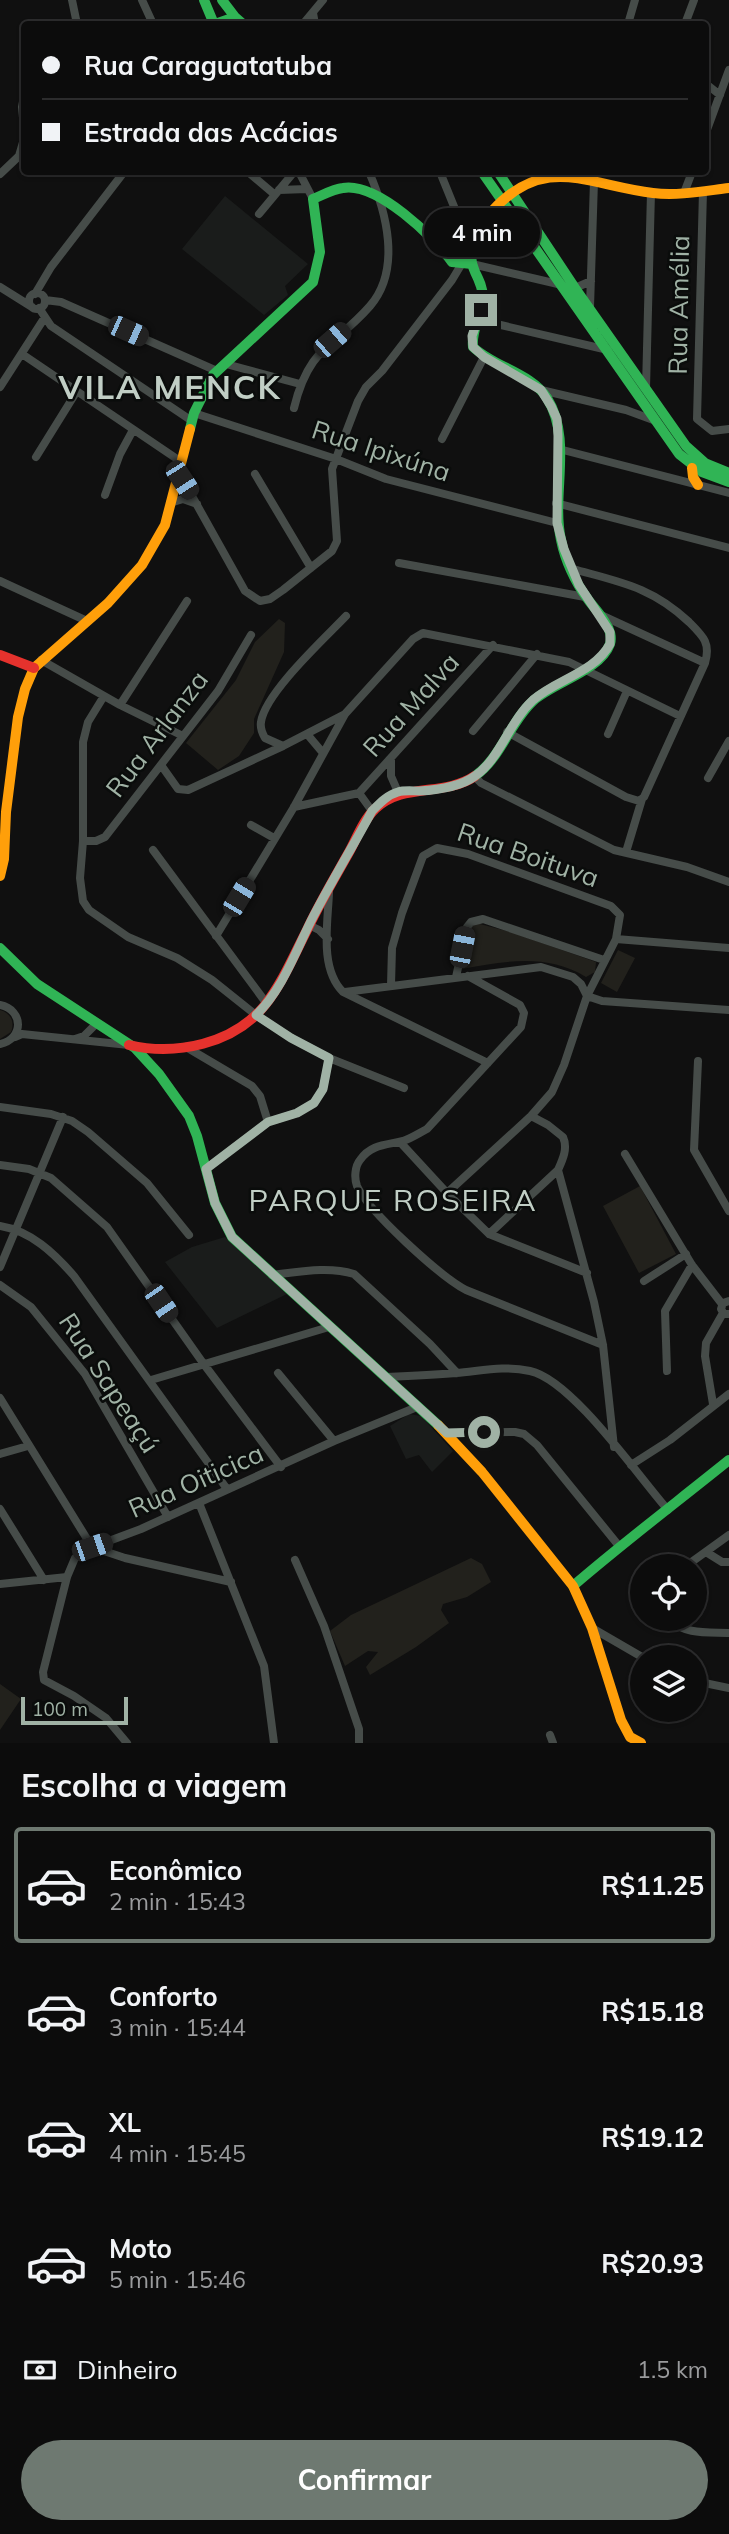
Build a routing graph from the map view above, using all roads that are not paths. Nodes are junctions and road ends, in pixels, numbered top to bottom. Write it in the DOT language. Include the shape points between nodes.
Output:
graph roads {
  1 [pos="72,0"];
  2 [pos="142,0"];
  3 [pos="204,0"];
  4 [pos="222,0"];
  5 [pos="323,0"];
  6 [pos="635,0"];
  7 [pos="694,0"];
  8 [pos="313,13"];
  9 [pos="76,21"];
  10 [pos="152,21"];
  11 [pos="214,21"];
  12 [pos="241,21"];
  13 [pos="306,21"];
  14 [pos="315,21"];
  15 [pos="629,21"];
  16 [pos="686,21"];
  17 [pos="729,70"];
  18 [pos="709,86"];
  19 [pos="720,95"];
  20 [pos="709,124"];
  21 [pos="21,149"];
  22 [pos="0,174"];
  23 [pos="122,175"];
  24 [pos="252,175"];
  25 [pos="294,175"];
  26 [pos="299,175"];
  27 [pos="370,175"];
  28 [pos="441,175"];
  29 [pos="484,175"];
  30 [pos="500,175"];
  31 [pos="569,175"];
  32 [pos="582,175"];
  33 [pos="691,175"];
  34 [pos="594,181"];
  35 [pos="729,188"];
  36 [pos="703,191"];
  37 [pos="277,192"];
  38 [pos="651,192"];
  39 [pos="511,193"];
  40 [pos="684,193"];
  41 [pos="310,194"];
  42 [pos="380,198"];
  43 [pos="500,200"];
  44 [pos="259,215"];
  45 [pos="468,257"];
  46 [pos="591,281"];
  47 [pos="561,284"];
  48 [pos="0,287"];
  49 [pos="575,288"];
  50 [pos="35,294"];
  51 [pos="45,300"];
  52 [pos="36,307"];
  53 [pos="590,307"];
  54 [pos="45,317"];
  55 [pos="479,320"];
  56 [pos="602,334"];
  57 [pos="608,351"];
  58 [pos="645,352"];
  59 [pos="22,354"];
  60 [pos="484,357"];
  61 [pos="628,360"];
  62 [pos="221,367"];
  63 [pos="300,384"];
  64 [pos="0,387"];
  65 [pos="646,388"];
  66 [pos="541,390"];
  67 [pos="77,391"];
  68 [pos="649,402"];
  69 [pos="295,408"];
  70 [pos="626,410"];
  71 [pos="193,417"];
  72 [pos="656,421"];
  73 [pos="729,429"];
  74 [pos="133,430"];
  75 [pos="442,439"];
  76 [pos="559,449"];
  77 [pos="36,457"];
  78 [pos="335,459"];
  79 [pos="179,466"];
  80 [pos="692,468"];
  81 [pos="729,473"];
  82 [pos="255,474"];
  83 [pos="729,482"];
  84 [pos="698,485"];
  85 [pos="729,493"];
  86 [pos="106,495"];
  87 [pos="170,503"];
  88 [pos="556,503"];
  89 [pos="197,504"];
  90 [pos="557,523"];
  91 [pos="729,548"];
  92 [pos="399,563"];
  93 [pos="311,568"];
  94 [pos="573,569"];
  95 [pos="0,581"];
  96 [pos="585,597"];
  97 [pos="187,601"];
  98 [pos="600,615"];
  99 [pos="346,616"];
  100 [pos="87,621"];
  101 [pos="251,635"];
  102 [pos="493,645"];
  103 [pos="537,654"];
  104 [pos="0,655"];
  105 [pos="705,663"];
  106 [pos="38,664"];
  107 [pos="585,669"];
  108 [pos="627,691"];
  109 [pos="104,696"];
  110 [pos="120,705"];
  111 [pos="345,713"];
  112 [pos="680,716"];
  113 [pos="473,731"];
  114 [pos="507,732"];
  115 [pos="307,734"];
  116 [pos="608,734"];
  117 [pos="183,736"];
  118 [pos="729,741"];
  119 [pos="283,746"];
  120 [pos="323,753"];
  121 [pos="391,758"];
  122 [pos="161,765"];
  123 [pos="475,777"];
  124 [pos="708,778"];
  125 [pos="398,792"];
  126 [pos="4,793"];
  127 [pos="359,793"];
  128 [pos="643,798"];
  129 [pos="294,807"];
  130 [pos="372,811"];
  131 [pos="251,825"];
  132 [pos="274,838"];
  133 [pos="83,841"];
  134 [pos="153,850"];
  135 [pos="626,852"];
  136 [pos="0,876"];
  137 [pos="729,882"];
  138 [pos="329,891"];
  139 [pos="309,925"];
  140 [pos="216,936"];
  141 [pos="328,939"];
  142 [pos="617,939"];
  143 [pos="0,948"];
  144 [pos="729,948"];
  145 [pos="0,960"];
  146 [pos="12,960"];
  147 [pos="604,960"];
  148 [pos="496,972"];
  149 [pos="468,976"];
  150 [pos="456,977"];
  151 [pos="391,985"];
  152 [pos="495,991"];
  153 [pos="343,992"];
  154 [pos="587,996"];
  155 [pos="267,1004"];
  156 [pos="0,1005"];
  157 [pos="729,1010"];
  158 [pos="256,1015"];
  159 [pos="96,1024"];
  160 [pos="15,1037"];
  161 [pos="72,1040"];
  162 [pos="0,1044"];
  163 [pos="129,1045"];
  164 [pos="186,1046"];
  165 [pos="329,1058"];
  166 [pos="698,1061"];
  167 [pos="488,1063"];
  168 [pos="404,1088"];
  169 [pos="0,1107"];
  170 [pos="531,1116"];
  171 [pos="63,1117"];
  172 [pos="268,1122"];
  173 [pos="400,1142"];
  174 [pos="625,1154"];
  175 [pos="0,1165"];
  176 [pos="206,1169"];
  177 [pos="558,1170"];
  178 [pos="40,1172"];
  179 [pos="447,1193"];
  180 [pos="729,1211"];
  181 [pos="0,1226"];
  182 [pos="16,1229"];
  183 [pos="489,1234"];
  184 [pos="189,1235"];
  185 [pos="685,1254"];
  186 [pos="692,1265"];
  187 [pos="0,1267"];
  188 [pos="587,1273"];
  189 [pos="272,1275"];
  190 [pos="644,1281"];
  191 [pos="0,1285"];
  192 [pos="726,1308"];
  193 [pos="329,1327"];
  194 [pos="603,1345"];
  195 [pos="203,1363"];
  196 [pos="667,1371"];
  197 [pos="278,1373"];
  198 [pos="457,1373"];
  199 [pos="386,1377"];
  200 [pos="151,1380"];
  201 [pos="729,1394"];
  202 [pos="0,1398"];
  203 [pos="713,1404"];
  204 [pos="418,1407"];
  205 [pos="447,1433"];
  206 [pos="334,1441"];
  207 [pos="28,1446"];
  208 [pos="614,1447"];
  209 [pos="0,1454"];
  210 [pos="729,1460"];
  211 [pos="631,1465"];
  212 [pos="281,1466"];
  213 [pos="227,1489"];
  214 [pos="199,1503"];
  215 [pos="0,1509"];
  216 [pos="668,1510"];
  217 [pos="168,1517"];
  218 [pos="729,1535"];
  219 [pos="619,1546"];
  220 [pos="92,1547"];
  221 [pos="706,1552"];
  222 [pos="703,1554"];
  223 [pos="295,1560"];
  224 [pos="729,1562"];
  225 [pos="67,1577"];
  226 [pos="44,1580"];
  227 [pos="231,1582"];
  228 [pos="0,1584"];
  229 [pos="573,1586"];
  230 [pos="592,1628"];
  231 [pos="700,1631"];
  232 [pos="729,1633"];
  233 [pos="630,1650"];
  234 [pos="707,1683"];
  235 [pos="729,1688"];
  236 [pos="630,1740"];
  237 [pos="127,1743"];
  238 [pos="274,1743"];
  239 [pos="359,1743"];
  240 [pos="641,1743"];
  1 -- 9 [label="street"];
  2 -- 10 [label="street"];
  3 -- 11 [label="main road"];
  4 -- 12 [label="main road"];
  5 -- 8 [label="street"];
  6 -- 15 [label="street"];
  7 -- 16 [label="street"];
  8 -- 13 [label="street"];
  8 -- 14 [label="street"];
  17 -- 19 [label="street"];
  18 -- 19 [label="street"];
  19 -- 20 [label="street"];
  21 -- 22 [label="street"];
  23 -- 50 [label="street"];
  24 -- 37 [label="street"];
  25 -- 37 [label="street"];
  26 -- 41 [label="street"];
  27 -- 42 [label="street"];
  28 -- 45 [label="street"];
  29 -- 43 [label="main road"];
  30 -- 39 [label="main road"];
  31 -- 39 [label="main road" via="534,180"];
  32 -- 34 [label="main road"];
  33 -- 40 [label="street"];
  34 -- 38 [label="main road"];
  34 -- 46 [label="street"];
  35 -- 36 [label="main road"];
  36 -- 40 [label="main road"];
  36 -- 73 [label="street, Rua Amélia" via="697,419 712,431"];
  37 -- 41 [label="street"];
  37 -- 44 [label="street"];
  38 -- 40 [label="main road"];
  38 -- 58 [label="street"];
  39 -- 43 [label="main road"];
  39 -- 49 [label="main road"];
  41 -- 42 [label="main road" via="351,187"];
  41 -- 62 [label="main road" via="319,249 316,276"];
  42 -- 45 [label="main road" via="440,247 448,259"];
  42 -- 63 [label="street" via="388,270 383,285 372,303 320,351"];
  43 -- 45 [label="main road" via="480,228"];
  43 -- 47 [label="main road"];
  45 -- 47 [label="street"];
  45 -- 55 [label="main road" via="483,293"];
  45 -- 78 [label="street" via="366,387"];
  46 -- 49 [label="street"];
  46 -- 53 [label="street"];
  47 -- 49 [label="street"];
  47 -- 56 [label="main road"];
  48 -- 52 [label="street"];
  49 -- 53 [label="main road"];
  50 -- 51 [label="street"];
  50 -- 52 [label="street" via="30,300"];
  51 -- 52 [label="street"];
  51 -- 62 [label="street" via="61,302"];
  52 -- 54 [label="street, Rua Ipixúna"];
  53 -- 56 [label="main road"];
  54 -- 59 [label="street"];
  54 -- 71 [label="street, Rua Ipixúna" via="51,326"];
  55 -- 57 [label="street"];
  55 -- 60 [label="main road" via="472,343"];
  56 -- 57 [label="main road"];
  56 -- 61 [label="main road"];
  57 -- 68 [label="main road"];
  58 -- 61 [label="street"];
  58 -- 65 [label="street"];
  59 -- 64 [label="street"];
  59 -- 67 [label="street"];
  60 -- 66 [label="main road"];
  60 -- 75 [label="street"];
  61 -- 65 [label="main road"];
  62 -- 63 [label="street"];
  62 -- 71 [label="main road"];
  63 -- 69 [label="street"];
  65 -- 68 [label="main road"];
  66 -- 70 [label="street"];
  66 -- 76 [label="main road" via="557,419"];
  67 -- 74 [label="street"];
  67 -- 77 [label="street"];
  68 -- 70 [label="street"];
  68 -- 72 [label="main road"];
  68 -- 81 [label="main road" via="691,453"];
  70 -- 72 [label="street"];
  71 -- 78 [label="street, Rua Ipixúna"];
  71 -- 79 [label="main road"];
  72 -- 80 [label="main road"];
  74 -- 79 [label="street"];
  74 -- 86 [label="street"];
  76 -- 84 [label="street"];
  76 -- 88 [label="main road"];
  78 -- 90 [label="street, Rua Ipixúna" via="386,479"];
  78 -- 93 [label="street" via="337,541"];
  79 -- 87 [label="main road"];
  79 -- 89 [label="street"];
  80 -- 83 [label="main road"];
  80 -- 84 [label="main road"];
  82 -- 93 [label="street"];
  84 -- 85 [label="street"];
  87 -- 89 [label="street" via="183,499"];
  87 -- 100 [label="main road" via="161,535 142,565"];
  88 -- 90 [label="main road"];
  88 -- 91 [label="street"];
  89 -- 93 [label="street" via="253,598 270,598"];
  90 -- 94 [label="main road"];
  92 -- 96 [label="street"];
  94 -- 96 [label="main road"];
  94 -- 105 [label="street" via="654,594 706,639"];
  95 -- 100 [label="street"];
  96 -- 98 [label="main road"];
  97 -- 110 [label="street"];
  98 -- 105 [label="street"];
  98 -- 107 [label="main road" via="610,632 610,644"];
  99 -- 119 [label="street" via="267,709 261,725 265,738"];
  100 -- 106 [label="main road"];
  101 -- 117 [label="street, Rua Arlanza" via="218,691"];
  102 -- 103 [label="street"];
  102 -- 111 [label="street" via="423,633"];
  102 -- 121 [label="street, Rua Malva"];
  103 -- 107 [label="street"];
  103 -- 113 [label="street"];
  104 -- 106 [label="main road"];
  105 -- 112 [label="street"];
  106 -- 109 [label="street"];
  106 -- 126 [label="main road" via="25,689"];
  107 -- 108 [label="street"];
  107 -- 114 [label="main road" via="534,699"];
  108 -- 112 [label="street"];
  108 -- 116 [label="street"];
  109 -- 110 [label="street"];
  109 -- 133 [label="street" via="88,722 83,741"];
  110 -- 117 [label="street"];
  111 -- 115 [label="street"];
  111 -- 120 [label="street"];
  112 -- 128 [label="street"];
  114 -- 123 [label="main road" via="490,762"];
  114 -- 128 [label="street" via="626,797"];
  115 -- 119 [label="street"];
  115 -- 120 [label="street"];
  117 -- 122 [label="street, Rua Arlanza"];
  118 -- 124 [label="street"];
  119 -- 122 [label="street" via="184,791 174,785"];
  120 -- 129 [label="street"];
  121 -- 125 [label="street" via="391,776"];
  121 -- 127 [label="street, Rua Malva"];
  122 -- 133 [label="street, Rua Arlanza" via="106,837"];
  123 -- 125 [label="main road" via="456,785"];
  123 -- 135 [label="street"];
  125 -- 130 [label="main road"];
  126 -- 136 [label="main road"];
  127 -- 129 [label="street"];
  127 -- 130 [label="street"];
  128 -- 135 [label="street"];
  129 -- 132 [label="street"];
  130 -- 138 [label="main road"];
  131 -- 132 [label="street"];
  132 -- 140 [label="street"];
  133 -- 158 [label="street" via="80,878 89,910 128,937 195,969"];
  134 -- 140 [label="street"];
  135 -- 137 [label="street"];
  138 -- 139 [label="main road"];
  138 -- 141 [label="street"];
  139 -- 141 [label="street"];
  139 -- 155 [label="main road"];
  140 -- 155 [label="street"];
  141 -- 153 [label="street" via="330,973"];
  142 -- 144 [label="street"];
  142 -- 147 [label="street"];
  142 -- 151 [label="street, Rua Boituva" via="621,919 611,906 468,854 438,848 423,856 402,914 393,948"];
  143 -- 146 [label="main road"];
  145 -- 146 [label="main road"];
  146 -- 159 [label="main road" via="37,984"];
  147 -- 150 [label="street" via="483,919 467,927"];
  147 -- 154 [label="street"];
  148 -- 149 [label="street"];
  148 -- 152 [label="street"];
  148 -- 154 [label="street" via="541,967 557,970 573,976"];
  149 -- 150 [label="street"];
  149 -- 152 [label="street"];
  150 -- 151 [label="street"];
  151 -- 153 [label="street"];
  152 -- 167 [label="street" via="520,1005 524,1018 515,1036"];
  153 -- 167 [label="street"];
  154 -- 157 [label="street" via="602,1001"];
  154 -- 170 [label="street" via="556,1083"];
  155 -- 158 [label="main road"];
  156 -- 160 [label="street" via="11,1009 18,1019"];
  158 -- 164 [label="main road" via="223,1037"];
  158 -- 165 [label="street"];
  159 -- 161 [label="street"];
  159 -- 163 [label="main road"];
  160 -- 161 [label="street"];
  160 -- 162 [label="street"];
  161 -- 163 [label="street"];
  163 -- 164 [label="main road" via="154,1050"];
  163 -- 176 [label="main road" via="159,1074 189,1116"];
  164 -- 172 [label="street" via="252,1086"];
  165 -- 168 [label="street"];
  165 -- 172 [label="street" via="323,1089 314,1103"];
  166 -- 180 [label="street" via="694,1150"];
  167 -- 173 [label="street" via="427,1129"];
  169 -- 171 [label="street"];
  170 -- 177 [label="street" via="563,1137 566,1149"];
  170 -- 179 [label="street"];
  171 -- 178 [label="street"];
  171 -- 184 [label="street" via="134,1169"];
  172 -- 176 [label="street"];
  173 -- 179 [label="street"];
  173 -- 194 [label="street" via="369,1152 356,1170 358,1187 385,1221 460,1287"];
  174 -- 185 [label="street"];
  175 -- 178 [label="street"];
  176 -- 189 [label="main road" via="225,1228"];
  177 -- 183 [label="street"];
  177 -- 188 [label="street"];
  178 -- 182 [label="street"];
  178 -- 195 [label="street" via="107,1227"];
  179 -- 183 [label="street"];
  181 -- 182 [label="street"];
  182 -- 187 [label="street"];
  182 -- 200 [label="street" via="58,1258"];
  183 -- 188 [label="street"];
  185 -- 186 [label="street"];
  185 -- 190 [label="street"];
  186 -- 192 [label="street"];
  186 -- 196 [label="street" via="665,1311"];
  188 -- 194 [label="street"];
  189 -- 193 [label="main road"];
  189 -- 198 [label="street" via="321,1270 354,1274"];
  191 -- 217 [label="street, Rua Sapeaçú" via="32,1307 85,1374"];
  192 -- 203 [label="street" via="706,1343"];
  193 -- 195 [label="street"];
  193 -- 199 [label="main road"];
  194 -- 208 [label="street"];
  195 -- 200 [label="street"];
  195 -- 212 [label="street"];
  197 -- 206 [label="street"];
  198 -- 199 [label="street"];
  198 -- 208 [label="street" via="497,1368 541,1374 573,1400"];
  199 -- 204 [label="main road"];
  200 -- 213 [label="street"];
  201 -- 203 [label="street"];
  202 -- 207 [label="street"];
  203 -- 211 [label="street"];
  204 -- 205 [label="main road"];
  204 -- 206 [label="street, Rua Oiticica"];
  205 -- 219 [label="street" via="524,1434"];
  205 -- 229 [label="main road"];
  206 -- 212 [label="street, Rua Oiticica"];
  207 -- 209 [label="street"];
  207 -- 220 [label="street"];
  208 -- 211 [label="street"];
  210 -- 216 [label="main road"];
  211 -- 216 [label="street"];
  212 -- 213 [label="street, Rua Oiticica"];
  213 -- 214 [label="street, Rua Oiticica"];
  214 -- 217 [label="street, Rua Oiticica"];
  214 -- 227 [label="street"];
  215 -- 226 [label="street"];
  216 -- 219 [label="main road"];
  217 -- 220 [label="street, Rua Oiticica"];
  218 -- 221 [label="street"];
  219 -- 229 [label="main road"];
  220 -- 225 [label="street, Rua Oiticica" via="75,1558"];
  220 -- 227 [label="street"];
  221 -- 222 [label="street"];
  221 -- 224 [label="street"];
  223 -- 239 [label="street" via="328,1638 359,1729"];
  225 -- 226 [label="street"];
  225 -- 237 [label="street, Rua Oiticica" via="44,1680 106,1718"];
  226 -- 228 [label="street"];
  227 -- 238 [label="street" via="264,1666"];
  229 -- 230 [label="main road"];
  230 -- 233 [label="street"];
  230 -- 236 [label="main road"];
  231 -- 232 [label="street"];
  234 -- 235 [label="street"];
  236 -- 240 [label="main road"];
}
